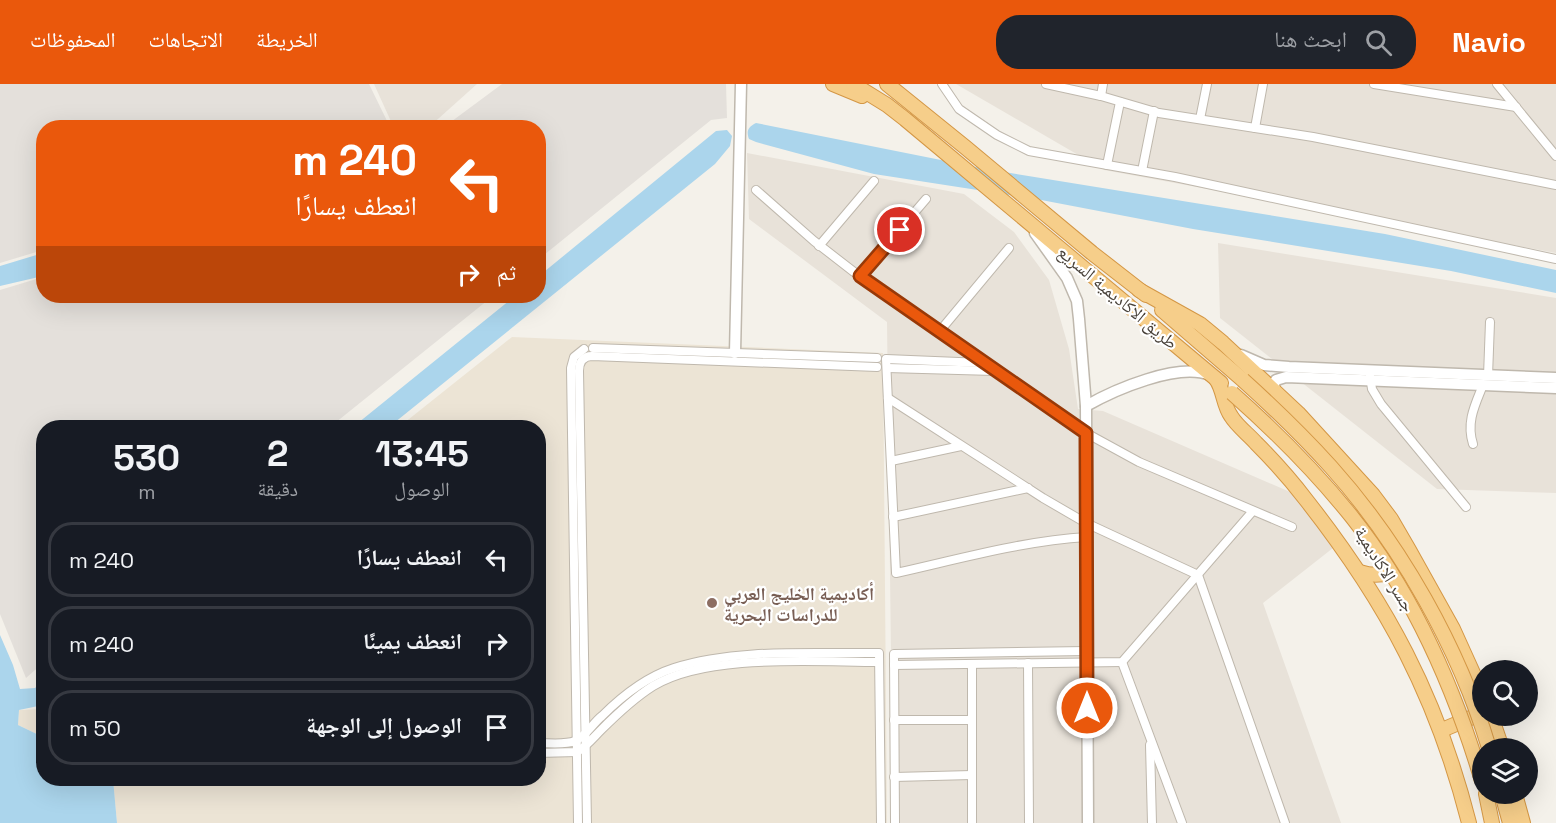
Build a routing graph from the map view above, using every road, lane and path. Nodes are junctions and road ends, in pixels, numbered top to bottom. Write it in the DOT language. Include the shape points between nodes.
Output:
graph roads {
  1 [pos="741,84"];
  2 [pos="833,84"];
  3 [pos="853,84"];
  4 [pos="887,84"];
  5 [pos="942,84"];
  6 [pos="1046,84"];
  7 [pos="1103,84"];
  8 [pos="1207,84"];
  9 [pos="1263,84"];
  10 [pos="1374,84"];
  11 [pos="1497,84"];
  12 [pos="1101,96"];
  13 [pos="1120,102"];
  14 [pos="1516,107"];
  15 [pos="1154,111"];
  16 [pos="901,116"];
  17 [pos="1200,119"];
  18 [pos="1255,128"];
  19 [pos="1556,156"];
  20 [pos="1107,165"];
  21 [pos="1142,171"];
  22 [pos="874,181"];
  23 [pos="1556,185"];
  24 [pos="756,190"];
  25 [pos="926,199"];
  26 [pos="1015,212"];
  27 [pos="819,246"];
  28 [pos="1009,248"];
  29 [pos="1556,259"];
  30 [pos="860,276"];
  31 [pos="1139,290"];
  32 [pos="1490,322"];
  33 [pos="939,332"];
  34 [pos="1223,343"];
  35 [pos="584,353"];
  36 [pos="735,353"];
  37 [pos="826,361"];
  38 [pos="984,363"];
  39 [pos="880,364"];
  40 [pos="996,371"];
  41 [pos="1370,374"];
  42 [pos="1215,378"];
  43 [pos="1556,378"];
  44 [pos="1243,380"];
  45 [pos="1485,380"];
  46 [pos="1556,388"];
  47 [pos="1275,391"];
  48 [pos="1232,393"];
  49 [pos="888,398"];
  50 [pos="1086,406"];
  51 [pos="1086,433"];
  52 [pos="1473,444"];
  53 [pos="961,446"];
  54 [pos="891,460"];
  55 [pos="1028,488"];
  56 [pos="1466,507"];
  57 [pos="1252,512"];
  58 [pos="893,517"];
  59 [pos="1086,523"];
  60 [pos="1292,527"];
  61 [pos="1086,537"];
  62 [pos="1409,550"];
  63 [pos="1360,572"];
  64 [pos="1198,575"];
  65 [pos="1087,656"];
  66 [pos="879,657"];
  67 [pos="1122,662"];
  68 [pos="1029,663"];
  69 [pos="972,664"];
  70 [pos="894,665"];
  71 [pos="1472,671"];
  72 [pos="1472,717"];
  73 [pos="894,720"];
  74 [pos="972,720"];
  75 [pos="1442,730"];
  76 [pos="586,731"];
  77 [pos="1150,737"];
  78 [pos="1486,738"];
  79 [pos="577,739"];
  80 [pos="546,743"];
  81 [pos="586,745"];
  82 [pos="1472,750"];
  83 [pos="577,752"];
  84 [pos="546,753"];
  85 [pos="972,775"];
  86 [pos="894,777"];
  87 [pos="1488,804"];
  88 [pos="1505,804"];
  89 [pos="1518,804"];
  90 [pos="578,823"];
  91 [pos="587,823"];
  92 [pos="881,823"];
  93 [pos="895,823"];
  94 [pos="972,823"];
  95 [pos="1029,823"];
  96 [pos="1088,823"];
  97 [pos="1152,823"];
  98 [pos="1182,823"];
  99 [pos="1286,823"];
  100 [pos="1469,823"];
  101 [pos="1492,823"];
  102 [pos="1510,823"];
  103 [pos="1523,823"];
  1 -- 36 [label="street"];
  2 -- 16 [label="highway"];
  3 -- 16 [label="highway"];
  4 -- 31 [label="highway, طريق الاكاديمية السريع"];
  5 -- 20 [label="street" via="959,109 1008,141 1029,151"];
  6 -- 12 [label="street"];
  7 -- 12 [label="street"];
  8 -- 17 [label="street"];
  9 -- 18 [label="street"];
  10 -- 14 [label="street"];
  11 -- 14 [label="street"];
  12 -- 13 [label="street"];
  13 -- 15 [label="street"];
  13 -- 20 [label="street"];
  14 -- 19 [label="street"];
  15 -- 17 [label="street"];
  15 -- 21 [label="street"];
  16 -- 26 [label="highway, طريق الاكاديمية السريع"];
  17 -- 18 [label="street"];
  18 -- 23 [label="street"];
  20 -- 21 [label="street"];
  21 -- 29 [label="street"];
  22 -- 27 [label="street"];
  24 -- 27 [label="street"];
  25 -- 30 [label="street"];
  26 -- 42 [label="highway, طريق الاكاديمية السريع"];
  26 -- 50 [label="street" via="1050,251 1077,301"];
  27 -- 30 [label="street"];
  28 -- 33 [label="street"];
  30 -- 33 [label="street"];
  31 -- 34 [label="highway" via="1200,324"];
  31 -- 44 [label="highway, طريق الاكاديمية السريع"];
  32 -- 45 [label="street"];
  33 -- 38 [label="street"];
  34 -- 41 [label="street" via="1264,365"];
  34 -- 47 [label="highway"];
  35 -- 36 [label="street"];
  35 -- 37 [label="street"];
  35 -- 76 [label="street" via="579,372"];
  35 -- 79 [label="street" via="571,368"];
  36 -- 37 [label="street"];
  37 -- 39 [label="street"];
  38 -- 39 [label="street" via="886,359"];
  38 -- 40 [label="street"];
  39 -- 40 [label="street"];
  39 -- 49 [label="street"];
  40 -- 51 [label="street"];
  41 -- 45 [label="street"];
  41 -- 47 [label="street" via="1278,378"];
  41 -- 56 [label="street" via="1372,389 1381,404"];
  42 -- 48 [label="highway, طريق الاكاديمية السريع"];
  42 -- 50 [label="street" via="1189,371 1155,378 1119,389"];
  42 -- 63 [label="highway" via="1233,420 1287,475"];
  43 -- 45 [label="street"];
  44 -- 78 [label="highway, جسر الاكاديمية, bridge" via="1332,468 1395,550 1451,651"];
  45 -- 46 [label="street"];
  45 -- 52 [label="street" via="1470,420"];
  47 -- 62 [label="highway" via="1373,495"];
  48 -- 82 [label="highway, جسر الاكاديمية, bridge" via="1317,477 1382,559 1433,650"];
  49 -- 53 [label="street"];
  49 -- 54 [label="street"];
  50 -- 51 [label="street"];
  51 -- 57 [label="street" via="1139,462"];
  51 -- 59 [label="street"];
  53 -- 54 [label="street"];
  53 -- 55 [label="street"];
  54 -- 58 [label="street"];
  55 -- 58 [label="street"];
  55 -- 59 [label="street"];
  57 -- 60 [label="street"];
  57 -- 64 [label="street"];
  58 -- 61 [label="street" via="896,573 1025,545"];
  59 -- 61 [label="street"];
  59 -- 64 [label="street"];
  61 -- 65 [label="street"];
  62 -- 63 [label="highway" via="1390,573 1375,576"];
  62 -- 71 [label="highway"];
  63 -- 75 [label="highway" via="1410,659"];
  64 -- 67 [label="street"];
  64 -- 99 [label="street"];
  65 -- 67 [label="street"];
  65 -- 68 [label="street"];
  65 -- 70 [label="street" via="894,654"];
  65 -- 96 [label="street"];
  66 -- 76 [label="street" via="751,655 682,666 652,677 625,695"];
  66 -- 81 [label="street" via="755,662 686,672 645,691"];
  66 -- 92 [label="street"];
  67 -- 77 [label="street"];
  68 -- 69 [label="street"];
  68 -- 95 [label="street"];
  69 -- 70 [label="street"];
  69 -- 74 [label="street"];
  70 -- 73 [label="street"];
  72 -- 75 [label="highway"];
  73 -- 74 [label="street"];
  73 -- 86 [label="street"];
  74 -- 85 [label="street"];
  75 -- 100 [label="highway"];
  76 -- 79 [label="street"];
  76 -- 81 [label="street"];
  77 -- 97 [label="street"];
  77 -- 98 [label="street"];
  79 -- 80 [label="street"];
  79 -- 83 [label="street"];
  81 -- 83 [label="street"];
  81 -- 91 [label="street"];
  83 -- 84 [label="street"];
  83 -- 90 [label="street"];
  85 -- 86 [label="street"];
  85 -- 94 [label="street"];
  86 -- 93 [label="street"];
  87 -- 101 [label="highway"];
  88 -- 102 [label="highway"];
  89 -- 103 [label="highway"];
}
